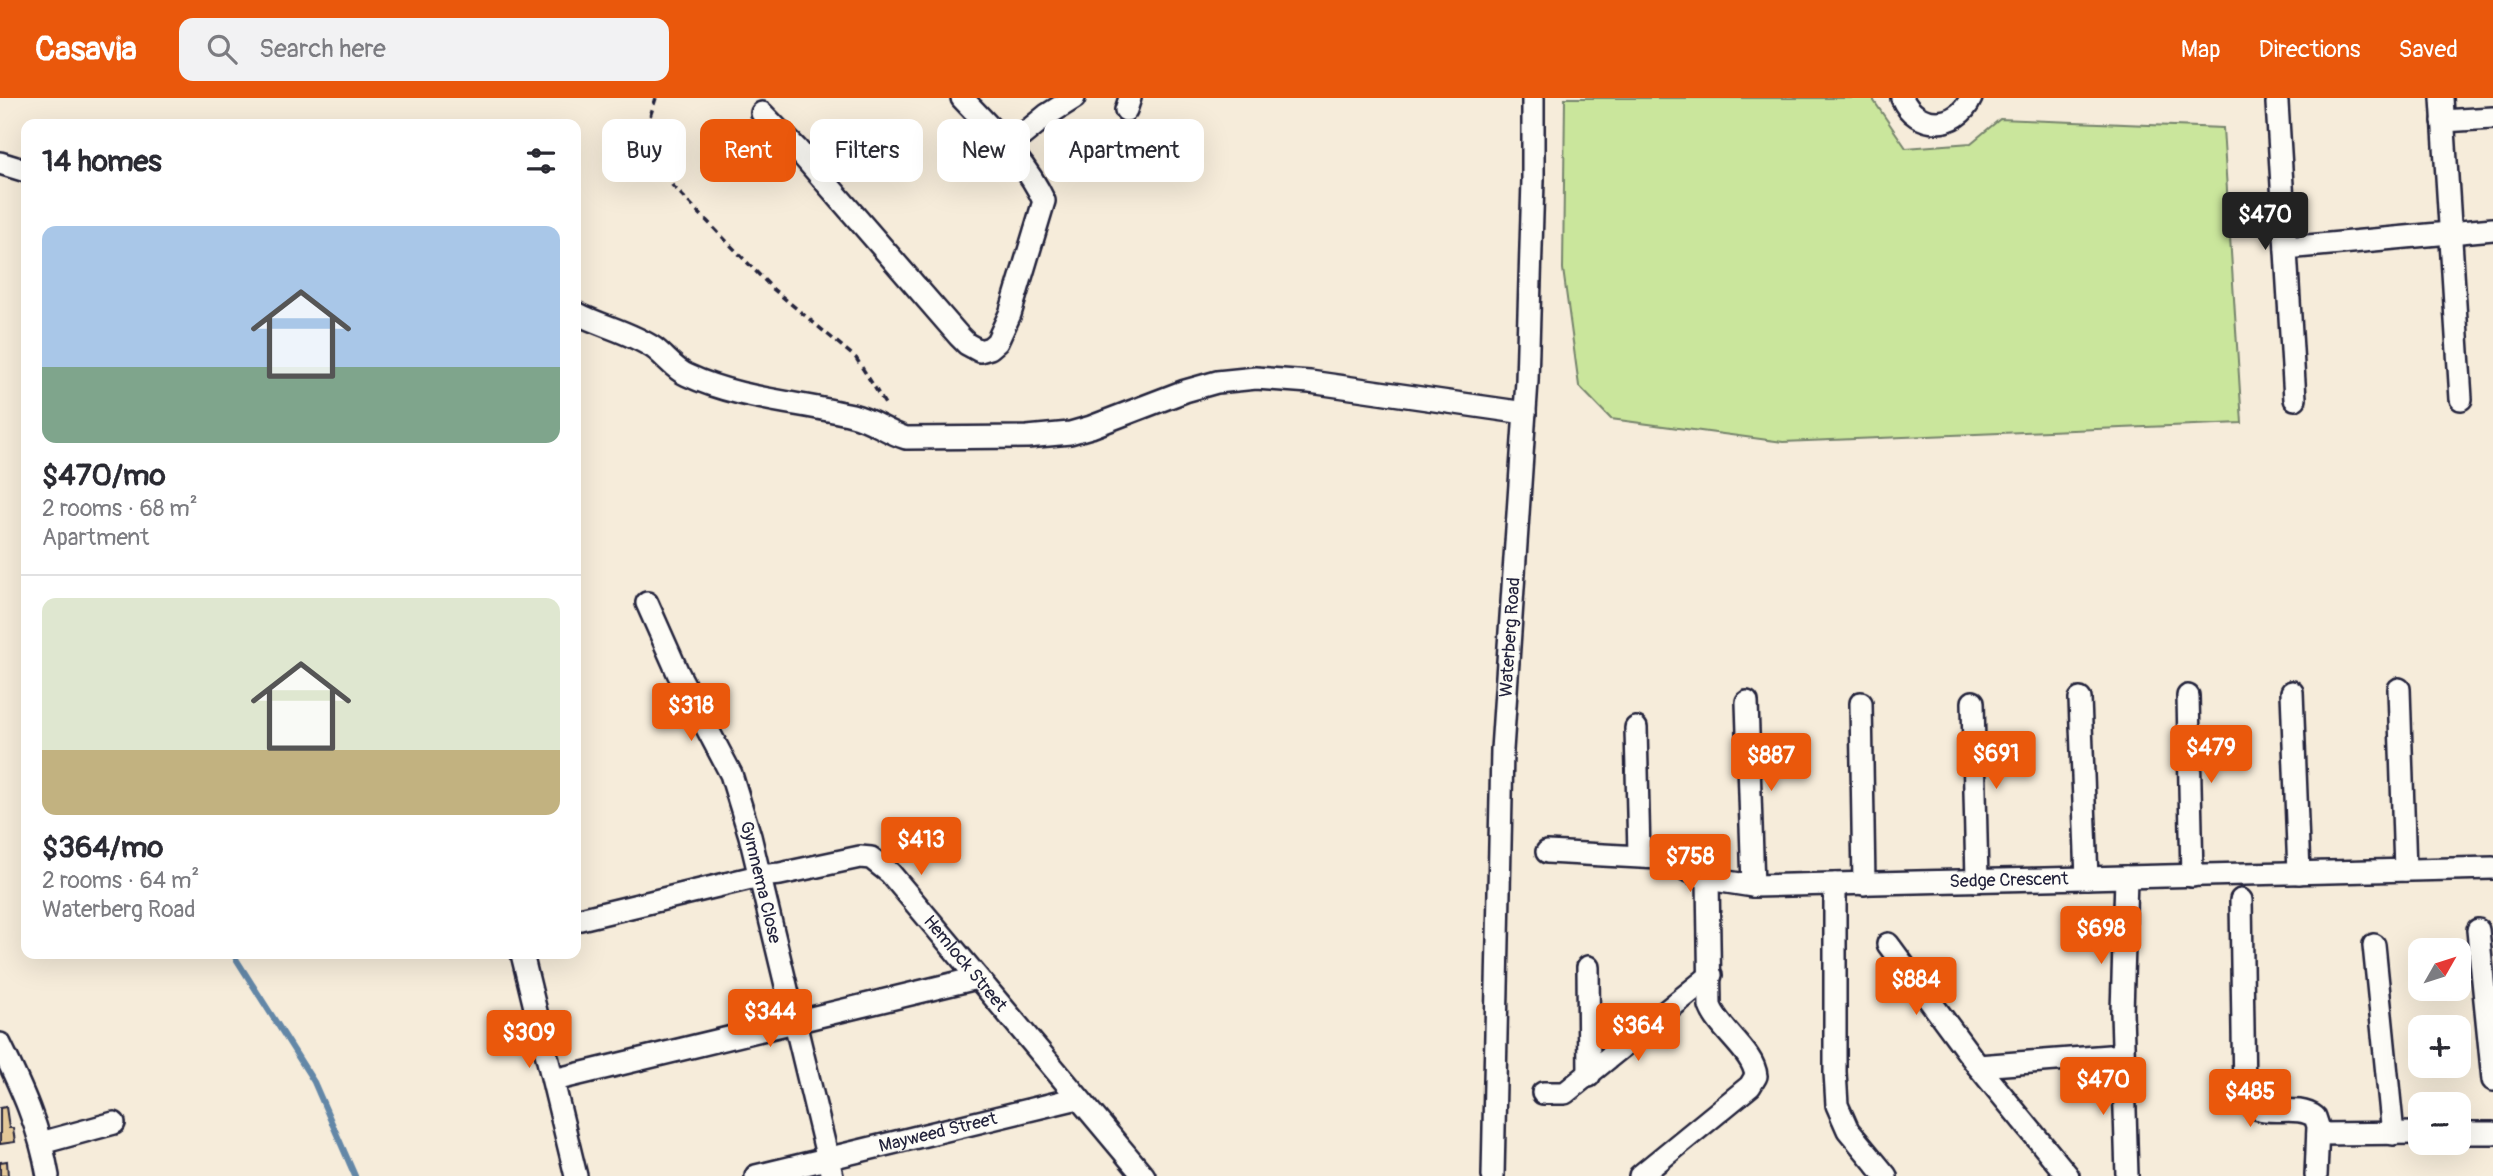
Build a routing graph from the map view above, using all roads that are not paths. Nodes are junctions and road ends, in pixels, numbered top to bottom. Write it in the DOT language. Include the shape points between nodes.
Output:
graph roads {
  1 [pos="962,98"];
  2 [pos="1074,98"];
  3 [pos="1533,98"];
  4 [pos="1902,98"];
  5 [pos="2442,98"];
  6 [pos="1976,99"];
  7 [pos="2277,103"];
  8 [pos="762,113"];
  9 [pos="2493,118"];
  10 [pos="983,119"];
  11 [pos="2443,121"];
  12 [pos="1030,129"];
  13 [pos="0,163"];
  14 [pos="21,169"];
  15 [pos="1030,177"];
  16 [pos="2493,229"];
  17 [pos="2450,232"];
  18 [pos="2286,248"];
  19 [pos="581,315"];
  20 [pos="2295,399"];
  21 [pos="2461,399"];
  22 [pos="1525,413"];
  23 [pos="647,603"];
  24 [pos="2399,689"];
  25 [pos="2292,692"];
  26 [pos="2188,696"];
  27 [pos="2080,699"];
  28 [pos="1747,702"];
  29 [pos="1973,702"];
  30 [pos="1861,703"];
  31 [pos="1636,728"];
  32 [pos="1547,852"];
  33 [pos="1639,855"];
  34 [pos="2493,868"];
  35 [pos="2405,870"];
  36 [pos="2299,873"];
  37 [pos="759,876"];
  38 [pos="2192,876"];
  39 [pos="2126,877"];
  40 [pos="2087,878"];
  41 [pos="1707,879"];
  42 [pos="1977,881"];
  43 [pos="1835,884"];
  44 [pos="1864,884"];
  45 [pos="1753,886"];
  46 [pos="2241,900"];
  47 [pos="581,919"];
  48 [pos="2478,930"];
  49 [pos="1888,944"];
  50 [pos="2374,945"];
  51 [pos="523,959"];
  52 [pos="1588,967"];
  53 [pos="1711,975"];
  54 [pos="977,978"];
  55 [pos="794,1021"];
  56 [pos="0,1045"];
  57 [pos="2122,1055"];
  58 [pos="1978,1066"];
  59 [pos="1589,1076"];
  60 [pos="554,1080"];
  61 [pos="2493,1080"];
  62 [pos="1543,1093"];
  63 [pos="1078,1098"];
  64 [pos="114,1123"];
  65 [pos="2408,1133"];
  66 [pos="2471,1133"];
  67 [pos="2493,1133"];
  68 [pos="2393,1134"];
  69 [pos="2318,1135"];
  70 [pos="41,1143"];
  71 [pos="830,1167"];
  72 [pos="48,1176"];
  73 [pos="576,1176"];
  74 [pos="756,1176"];
  75 [pos="1143,1176"];
  76 [pos="1493,1176"];
  77 [pos="1640,1176"];
  78 [pos="1886,1176"];
  79 [pos="2068,1176"];
  80 [pos="2127,1176"];
  81 [pos="2316,1176"];
  1 -- 10 [label="street"];
  2 -- 12 [label="street"];
  3 -- 22 [label="street, Waterberg Road"];
  4 -- 6 [label="street" via="1916,117 1936,123 1957,117"];
  5 -- 11 [label="street"];
  7 -- 18 [label="street"];
  8 -- 15 [label="street" via="959,336 980,351 1000,338 1043,209 1044,201"];
  9 -- 11 [label="street"];
  11 -- 17 [label="street"];
  13 -- 14 [label="street"];
  16 -- 17 [label="street"];
  17 -- 18 [label="street"];
  17 -- 21 [label="street"];
  18 -- 20 [label="street"];
  19 -- 22 [label="street" via="654,348 684,374 779,402 853,415 906,438 1070,433 1185,391 1256,377"];
  22 -- 76 [label="street, Waterberg Road" via="1502,750"];
  23 -- 37 [label="street, Gymnema Close" via="731,774"];
  24 -- 35 [label="street"];
  25 -- 36 [label="street"];
  26 -- 38 [label="street"];
  27 -- 40 [label="street"];
  28 -- 45 [label="street"];
  29 -- 42 [label="street"];
  30 -- 44 [label="street"];
  31 -- 33 [label="street"];
  32 -- 33 [label="street, Sedge Crescent"];
  33 -- 41 [label="street, Sedge Crescent" via="1659,858"];
  34 -- 35 [label="street, Sedge Crescent"];
  35 -- 36 [label="street, Sedge Crescent"];
  36 -- 38 [label="street, Sedge Crescent"];
  37 -- 47 [label="street, Hemlock Street"];
  37 -- 54 [label="street, Hemlock Street" via="853,858 871,859 890,873"];
  37 -- 55 [label="street, Gymnema Close"];
  38 -- 39 [label="street, Sedge Crescent"];
  39 -- 40 [label="street, Sedge Crescent"];
  39 -- 57 [label="street"];
  40 -- 42 [label="street, Sedge Crescent"];
  41 -- 45 [label="street, Sedge Crescent"];
  41 -- 53 [label="street"];
  42 -- 44 [label="street, Sedge Crescent"];
  43 -- 44 [label="street, Sedge Crescent"];
  43 -- 45 [label="street, Sedge Crescent"];
  43 -- 78 [label="street" via="1837,1105 1848,1130"];
  46 -- 69 [label="street" via="2246,1099 2257,1110 2310,1113 2317,1121"];
  48 -- 61 [label="street"];
  49 -- 58 [label="street"];
  50 -- 68 [label="street"];
  51 -- 60 [label="street"];
  52 -- 59 [label="street"];
  53 -- 59 [label="street"];
  53 -- 77 [label="street" via="1713,1014 1753,1064 1756,1076"];
  54 -- 55 [label="street"];
  54 -- 63 [label="street, Hemlock Street"];
  55 -- 60 [label="street"];
  55 -- 71 [label="street, Gymnema Close"];
  56 -- 70 [label="street"];
  57 -- 58 [label="street"];
  57 -- 80 [label="street"];
  58 -- 79 [label="street"];
  59 -- 62 [label="street" via="1566,1093"];
  60 -- 73 [label="street"];
  63 -- 71 [label="street, Mayweed Street"];
  63 -- 75 [label="street, Hemlock Street"];
  64 -- 70 [label="street"];
  65 -- 68 [label="street"];
  66 -- 67 [label="street"];
  68 -- 69 [label="street"];
  69 -- 81 [label="street"];
  70 -- 72 [label="street"];
  71 -- 74 [label="street, Mayweed Street"];
}
